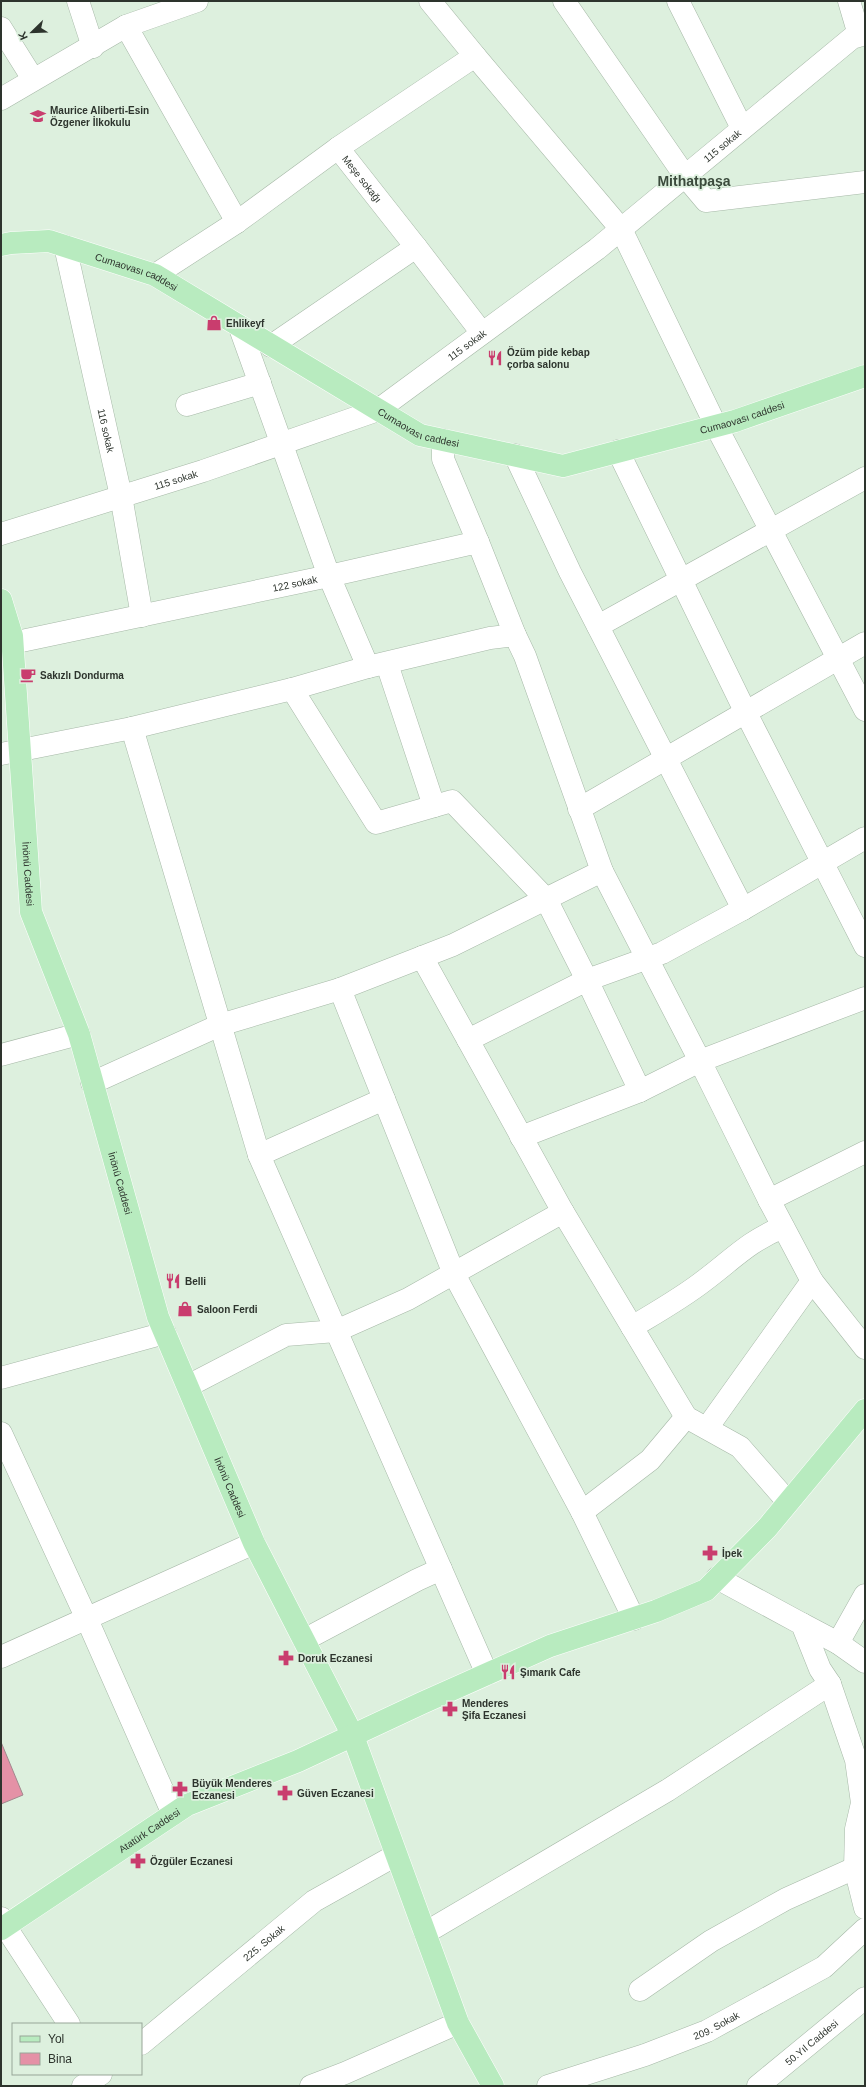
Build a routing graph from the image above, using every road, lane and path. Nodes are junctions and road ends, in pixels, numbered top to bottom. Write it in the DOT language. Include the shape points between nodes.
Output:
graph roads {
  1 [pos="78,1"];
  2 [pos="197,1"];
  3 [pos="430,1"];
  4 [pos="564,1"];
  5 [pos="678,1"];
  6 [pos="848,1"];
  7 [pos="126,26"];
  8 [pos="1,28"];
  9 [pos="862,35"];
  10 [pos="93,47"];
  11 [pos="475,56"];
  12 [pos="33,79"];
  13 [pos="1,99"];
  14 [pos="742,128"];
  15 [pos="338,148"];
  16 [pos="685,176"];
  17 [pos="865,182"];
  18 [pos="237,222"];
  19 [pos="621,229"];
  20 [pos="1,245"];
  21 [pos="65,246"];
  22 [pos="416,247"];
  23 [pos="155,275"];
  24 [pos="240,328"];
  25 [pos="482,333"];
  26 [pos="271,346"];
  27 [pos="863,382"];
  28 [pos="260,384"];
  29 [pos="187,405"];
  30 [pos="378,410"];
  31 [pos="716,426"];
  32 [pos="443,440"];
  33 [pos="281,444"];
  34 [pos="618,451"];
  35 [pos="515,455"];
  36 [pos="865,478"];
  37 [pos="122,496"];
  38 [pos="770,530"];
  39 [pos="1,534"];
  40 [pos="478,542"];
  41 [pos="329,576"];
  42 [pos="680,580"];
  43 [pos="1,600"];
  44 [pos="142,616"];
  45 [pos="598,626"];
  46 [pos="515,635"];
  47 [pos="12,643"];
  48 [pos="865,643"];
  49 [pos="838,659"];
  50 [pos="377,665"];
  51 [pos="292,689"];
  52 [pos="865,710"];
  53 [pos="746,713"];
  54 [pos="132,728"];
  55 [pos="10,753"];
  56 [pos="666,760"];
  57 [pos="434,806"];
  58 [pos="580,809"];
  59 [pos="865,838"];
  60 [pos="822,863"];
  61 [pos="602,871"];
  62 [pos="546,899"];
  63 [pos="743,909"];
  64 [pos="865,946"];
  65 [pos="422,957"];
  66 [pos="646,958"];
  67 [pos="587,980"];
  68 [pos="340,989"];
  69 [pos="865,998"];
  70 [pos="220,1025"];
  71 [pos="79,1034"];
  72 [pos="468,1040"];
  73 [pos="1,1055"];
  74 [pos="700,1061"];
  75 [pos="92,1083"];
  76 [pos="640,1091"];
  77 [pos="384,1099"];
  78 [pos="521,1137"];
  79 [pos="865,1152"];
  80 [pos="259,1155"];
  81 [pos="769,1200"];
  82 [pos="563,1212"];
  83 [pos="783,1227"];
  84 [pos="454,1274"];
  85 [pos="812,1281"];
  86 [pos="632,1327"];
  87 [pos="336,1331"];
  88 [pos="165,1333"];
  89 [pos="865,1348"];
  90 [pos="1,1378"];
  91 [pos="188,1386"];
  92 [pos="865,1410"];
  93 [pos="686,1417"];
  94 [pos="707,1428"];
  95 [pos="1,1433"];
  96 [pos="788,1502"];
  97 [pos="582,1512"];
  98 [pos="254,1543"];
  99 [pos="441,1569"];
  100 [pos="717,1578"];
  101 [pos="865,1595"];
  102 [pos="86,1617"];
  103 [pos="634,1619"];
  104 [pos="802,1624"];
  105 [pos="304,1640"];
  106 [pos="838,1643"];
  107 [pos="1,1657"];
  108 [pos="865,1662"];
  109 [pos="487,1674"];
  110 [pos="830,1684"];
  111 [pos="352,1736"];
  112 [pos="862,1810"];
  113 [pos="173,1814"];
  114 [pos="396,1855"];
  115 [pos="855,1868"];
  116 [pos="865,1908"];
  117 [pos="2,1924"];
  118 [pos="865,1929"];
  119 [pos="425,1933"];
  120 [pos="640,1990"];
  121 [pos="865,1998"];
  122 [pos="68,2023"];
  123 [pos="458,2023"];
  124 [pos="142,2043"];
  125 [pos="100,2075"];
  126 [pos="102,2075"];
  127 [pos="83,2086"];
  128 [pos="110,2086"];
  129 [pos="311,2086"];
  130 [pos="493,2086"];
  131 [pos="548,2086"];
  132 [pos="758,2086"];
  1 -- 10 [label="street"];
  2 -- 7 [label="street"];
  3 -- 11 [label="street"];
  4 -- 16 [label="street"];
  5 -- 14 [label="street"];
  6 -- 9 [label="street"];
  7 -- 10 [label="street"];
  7 -- 18 [label="street"];
  8 -- 12 [label="street"];
  9 -- 14 [label="street, 115 sokak" via="852,38"];
  10 -- 12 [label="street"];
  11 -- 15 [label="street"];
  11 -- 19 [label="street"];
  12 -- 13 [label="street"];
  14 -- 16 [label="street, 115 sokak"];
  15 -- 18 [label="street, Meşe sokağı"];
  15 -- 22 [label="street, Meşe sokağı"];
  16 -- 17 [label="street" via="706,201"];
  16 -- 19 [label="street, 115 sokak"];
  18 -- 23 [label="street, Meşe sokağı"];
  19 -- 25 [label="street, 115 sokak"];
  19 -- 31 [label="street"];
  20 -- 21 [label="main road, Cumaovası caddesi" via="49,241"];
  21 -- 23 [label="main road, Cumaovası caddesi"];
  21 -- 37 [label="street, 116 sokak"];
  22 -- 25 [label="street, Meşe sokağı"];
  22 -- 26 [label="street"];
  23 -- 24 [label="main road, Cumaovası caddesi"];
  24 -- 26 [label="main road, Cumaovası caddesi"];
  24 -- 28 [label="street"];
  25 -- 30 [label="street, 115 sokak"];
  26 -- 30 [label="main road, Cumaovası caddesi"];
  27 -- 31 [label="main road, Cumaovası caddesi"];
  28 -- 29 [label="street"];
  28 -- 33 [label="street"];
  30 -- 32 [label="main road, Cumaovası caddesi" via="420,435"];
  30 -- 33 [label="street, 115 sokak"];
  31 -- 34 [label="main road, Cumaovası caddesi"];
  31 -- 38 [label="street"];
  32 -- 35 [label="main road, Cumaovası caddesi"];
  32 -- 40 [label="street" via="443,459"];
  33 -- 37 [label="street, 115 sokak"];
  33 -- 41 [label="street"];
  34 -- 35 [label="main road, Cumaovası caddesi" via="563,466"];
  34 -- 42 [label="street"];
  35 -- 45 [label="street"];
  36 -- 38 [label="street"];
  37 -- 39 [label="street, 115 sokak"];
  37 -- 44 [label="street, 116 sokak"];
  38 -- 42 [label="street"];
  38 -- 49 [label="street"];
  40 -- 41 [label="street, 122 sokak"];
  40 -- 46 [label="street"];
  41 -- 44 [label="street, 122 sokak"];
  41 -- 50 [label="street"];
  42 -- 45 [label="street"];
  42 -- 53 [label="street"];
  43 -- 47 [label="main road, İnönü Caddesi"];
  44 -- 47 [label="street, 122 sokak"];
  45 -- 56 [label="street"];
  46 -- 50 [label="street" via="490,638"];
  46 -- 58 [label="street" via="525,656"];
  47 -- 55 [label="main road, İnönü Caddesi"];
  48 -- 49 [label="street"];
  49 -- 52 [label="street"];
  49 -- 53 [label="street"];
  50 -- 51 [label="street"];
  50 -- 57 [label="street"];
  51 -- 54 [label="street"];
  51 -- 57 [label="street" via="376,823"];
  53 -- 56 [label="street"];
  53 -- 60 [label="street"];
  54 -- 55 [label="street"];
  54 -- 70 [label="street"];
  55 -- 71 [label="main road, İnönü Caddesi" via="31,912"];
  56 -- 58 [label="street"];
  56 -- 63 [label="street"];
  57 -- 62 [label="street" via="452,801"];
  58 -- 61 [label="street"];
  59 -- 60 [label="street"];
  60 -- 63 [label="street"];
  60 -- 64 [label="street"];
  61 -- 62 [label="street"];
  61 -- 66 [label="street"];
  62 -- 65 [label="street" via="454,945"];
  62 -- 67 [label="street"];
  63 -- 66 [label="street" via="662,953"];
  65 -- 68 [label="street"];
  65 -- 72 [label="street"];
  66 -- 67 [label="street"];
  66 -- 74 [label="street"];
  67 -- 72 [label="street"];
  67 -- 76 [label="street"];
  68 -- 70 [label="street"];
  68 -- 77 [label="street"];
  69 -- 74 [label="street"];
  70 -- 75 [label="street"];
  70 -- 80 [label="street"];
  71 -- 73 [label="street"];
  71 -- 75 [label="main road, İnönü Caddesi"];
  72 -- 78 [label="street"];
  74 -- 76 [label="street"];
  74 -- 81 [label="street"];
  75 -- 88 [label="main road, İnönü Caddesi" via="158,1317"];
  76 -- 78 [label="street"];
  77 -- 80 [label="street"];
  77 -- 84 [label="street"];
  78 -- 82 [label="street"];
  79 -- 81 [label="street"];
  80 -- 87 [label="street"];
  81 -- 83 [label="street"];
  82 -- 84 [label="street"];
  82 -- 86 [label="street"];
  83 -- 85 [label="street"];
  83 -- 86 [label="street" via="763,1235 706,1280"];
  84 -- 87 [label="street" via="408,1299"];
  84 -- 97 [label="street"];
  85 -- 89 [label="street"];
  85 -- 94 [label="street"];
  86 -- 93 [label="street"];
  87 -- 91 [label="street" via="286,1335"];
  87 -- 99 [label="street"];
  88 -- 90 [label="street"];
  88 -- 91 [label="main road, İnönü Caddesi"];
  91 -- 98 [label="main road, İnönü Caddesi"];
  92 -- 96 [label="main road, Atatürk Caddesi"];
  93 -- 94 [label="street"];
  93 -- 97 [label="street" via="650,1460"];
  94 -- 96 [label="street" via="740,1448"];
  95 -- 102 [label="street"];
  96 -- 100 [label="main road, Atatürk Caddesi"];
  97 -- 103 [label="street"];
  98 -- 102 [label="street"];
  98 -- 105 [label="main road, İnönü Caddesi"];
  99 -- 105 [label="street"];
  99 -- 109 [label="street"];
  100 -- 103 [label="main road, Atatürk Caddesi" via="706,1590"];
  100 -- 104 [label="street"];
  101 -- 106 [label="street"];
  102 -- 107 [label="street"];
  102 -- 113 [label="street"];
  103 -- 109 [label="main road, Atatürk Caddesi" via="550,1646"];
  104 -- 106 [label="street"];
  104 -- 110 [label="street" via="820,1669"];
  105 -- 111 [label="main road, İnönü Caddesi"];
  106 -- 108 [label="street"];
  109 -- 111 [label="main road, Atatürk Caddesi"];
  110 -- 112 [label="street" via="856,1760"];
  110 -- 119 [label="street" via="668,1790"];
  111 -- 113 [label="main road, Atatürk Caddesi" via="298,1761 187,1805"];
  111 -- 114 [label="main road, İnönü Caddesi"];
  112 -- 115 [label="street" via="856,1829"];
  113 -- 117 [label="main road, Atatürk Caddesi"];
  114 -- 119 [label="main road, İnönü Caddesi"];
  114 -- 124 [label="street, 225. Sokak" via="314,1902"];
  115 -- 116 [label="street"];
  115 -- 120 [label="street" via="786,1899 711,1941"];
  117 -- 122 [label="street"];
  118 -- 131 [label="street, 209. Sokak" via="824,1967 707,2031 645,2055"];
  119 -- 123 [label="main road, İnönü Caddesi"];
  121 -- 132 [label="street, 50.Yıl Caddesi"];
  123 -- 129 [label="street"];
  123 -- 130 [label="main road, İnönü Caddesi"];
  125 -- 127 [label="street"];
  126 -- 128 [label="street"];
}
